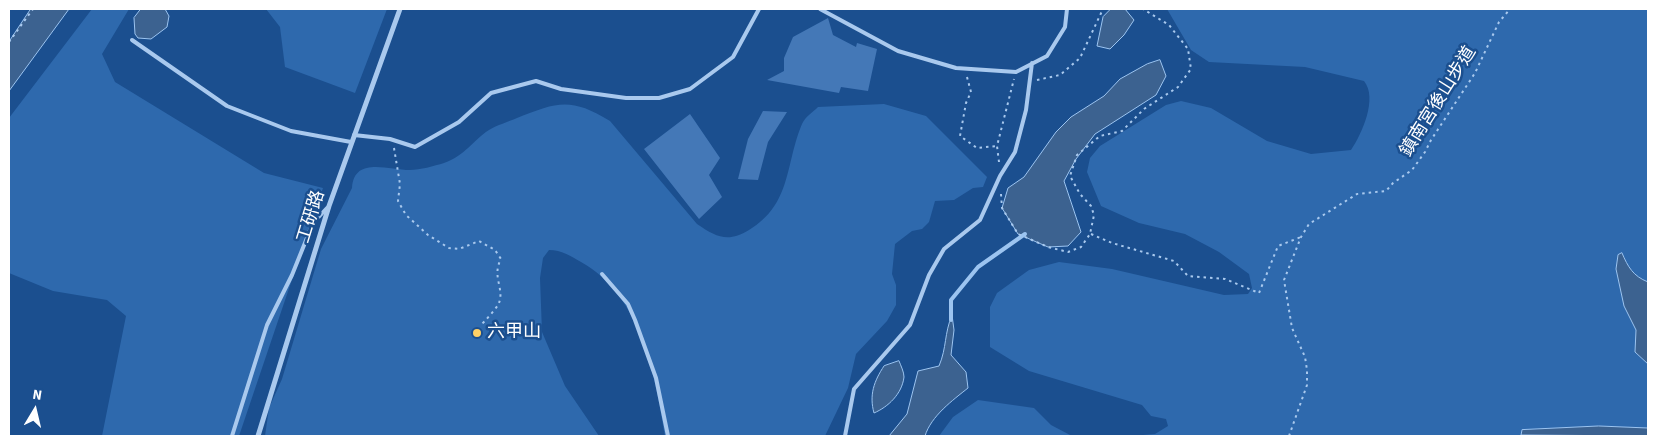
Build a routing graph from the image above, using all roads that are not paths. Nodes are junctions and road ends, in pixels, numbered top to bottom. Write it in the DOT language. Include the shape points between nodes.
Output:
graph roads {
  1 [pos="400,9"];
  2 [pos="759,9"];
  3 [pos="820,9"];
  4 [pos="1067,9"];
  5 [pos="132,40"];
  6 [pos="1032,63"];
  7 [pos="354,134"];
  8 [pos="351,142"];
  9 [pos="329,206"];
  10 [pos="602,274"];
  11 [pos="232,436"];
  12 [pos="258,436"];
  13 [pos="668,436"];
  14 [pos="845,436"];
  1 -- 7 [label="street, 工研路"];
  2 -- 7 [label="lane" via="733,57 690,89 659,98 626,98 561,89 536,81 491,93 459,122 415,147 390,139"];
  3 -- 6 [label="lane" via="898,51 956,68 1016,72"];
  4 -- 6 [label="lane" via="1065,27 1047,56"];
  5 -- 8 [label="lane" via="227,106 291,131"];
  6 -- 14 [label="lane" via="1026,110 1015,152 980,220 944,249 936,262 910,325 854,390"];
  7 -- 8 [label="street, 工研路"];
  8 -- 9 [label="street, 工研路"];
  9 -- 11 [label="lane" via="313,223 292,275 266,325"];
  9 -- 12 [label="street, 工研路"];
  10 -- 13 [label="lane" via="628,304 635,320 656,378"];
}
